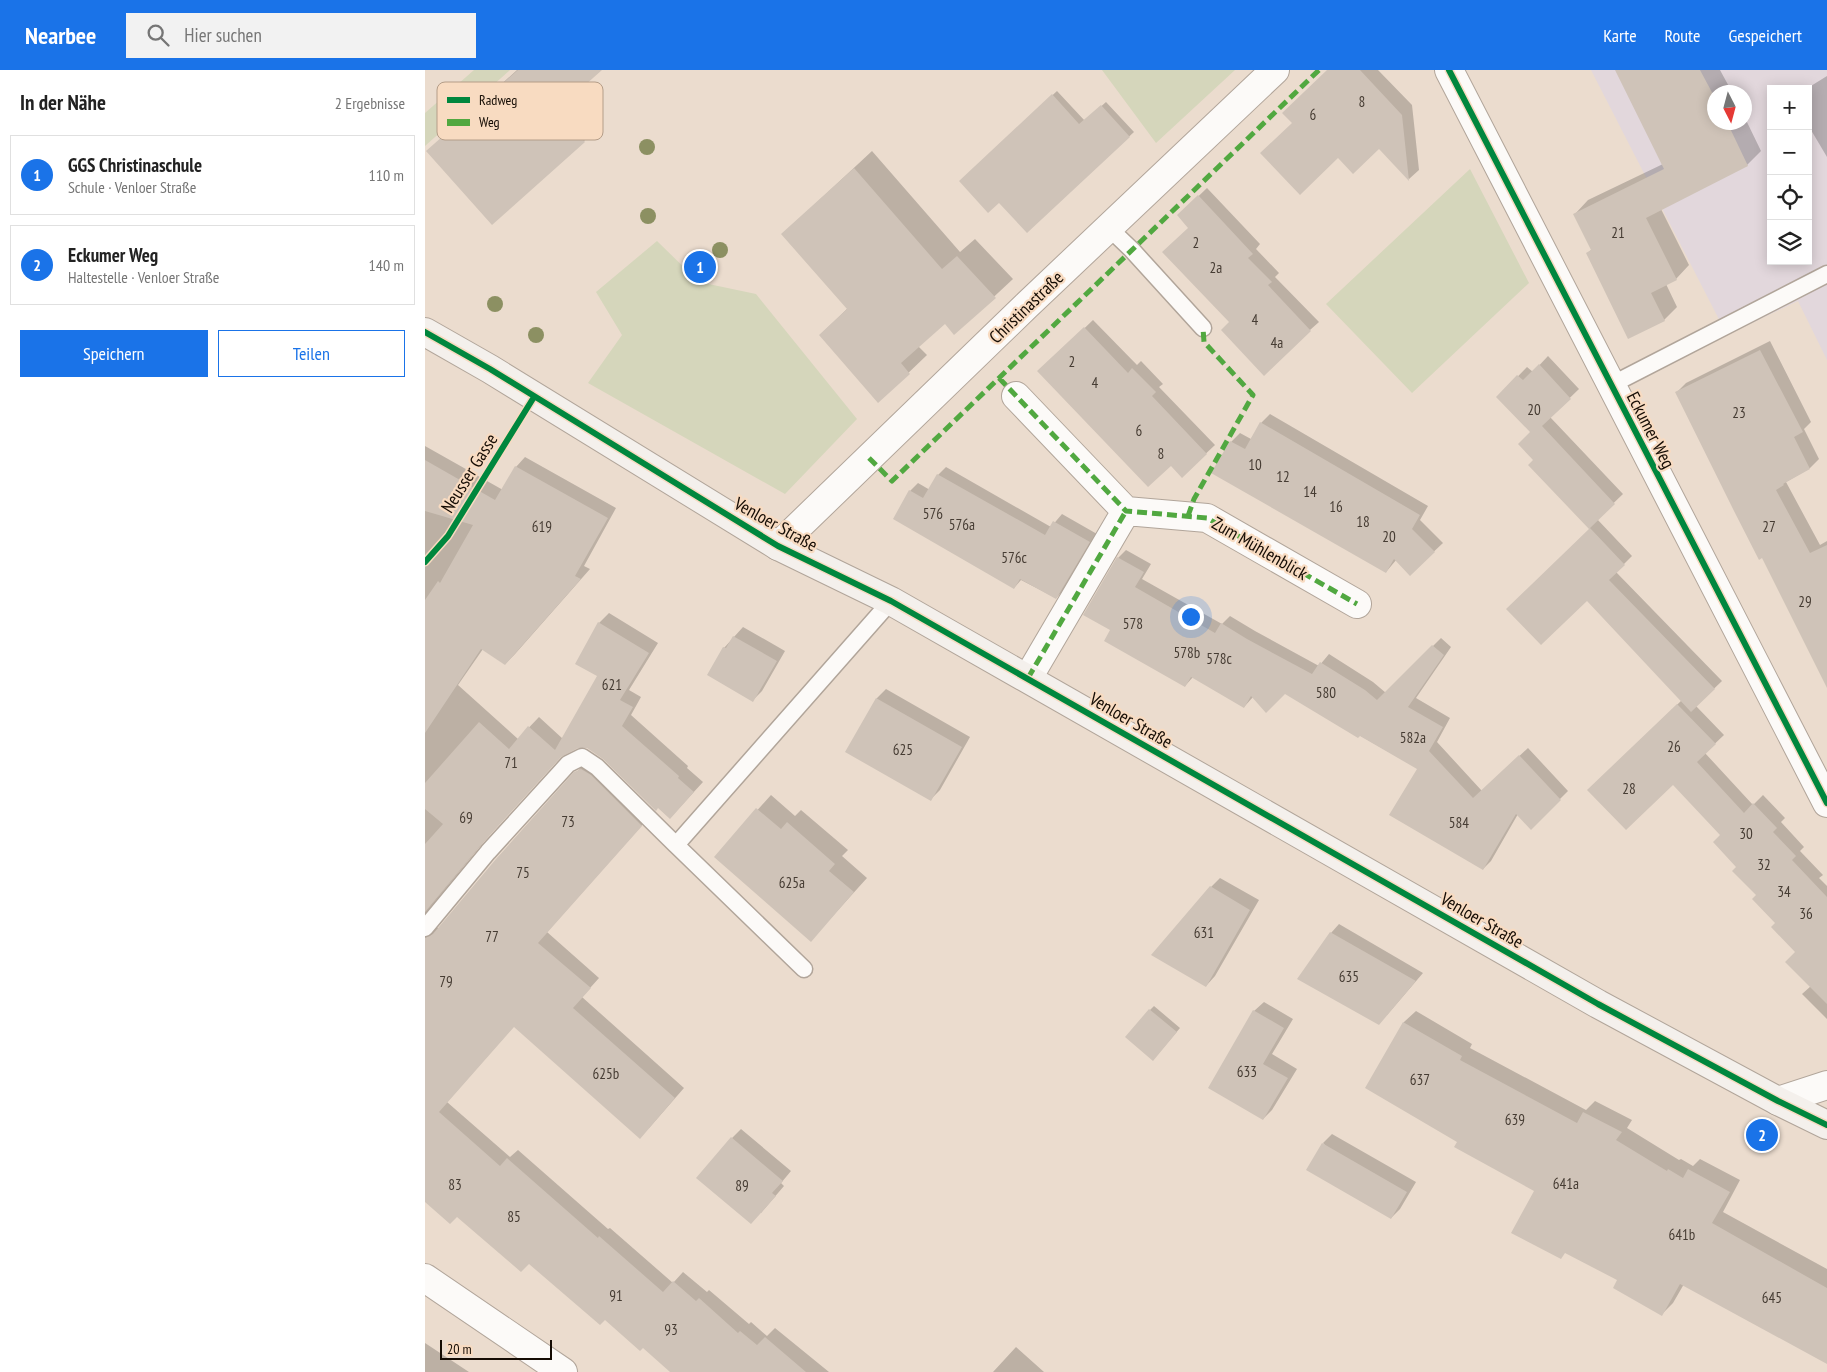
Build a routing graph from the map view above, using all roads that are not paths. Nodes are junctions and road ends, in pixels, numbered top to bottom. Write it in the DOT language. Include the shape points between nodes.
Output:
graph roads {
  1 [pos="1275,70"];
  2 [pos="1449,70"];
  3 [pos="1109,228"];
  4 [pos="1827,274"];
  5 [pos="1203,328"];
  6 [pos="425,332"];
  7 [pos="1611,385"];
  8 [pos="1016,396"];
  9 [pos="1126,511"];
  10 [pos="779,546"];
  11 [pos="891,601"];
  12 [pos="1357,604"];
  13 [pos="1027,678"];
  14 [pos="1827,802"];
  15 [pos="676,845"];
  16 [pos="425,928"];
  17 [pos="803,970"];
  18 [pos="1827,1086"];
  19 [pos="1778,1101"];
  20 [pos="1827,1125"];
  21 [pos="425,1278"];
  22 [pos="563,1372"];
  1 -- 3 [label="street, Christinastraße"];
  2 -- 7 [label="street, Eckumer Weg"];
  3 -- 5 [label="lane"];
  3 -- 10 [label="street, Christinastraße"];
  4 -- 7 [label="lane"];
  6 -- 10 [label="street, Venloer Straße"];
  7 -- 14 [label="street, Eckumer Weg"];
  8 -- 9 [label="street"];
  9 -- 12 [label="street, Zum Mühlenblick" via="1207,518"];
  9 -- 13 [label="street"];
  10 -- 11 [label="street, Venloer Straße"];
  11 -- 13 [label="street, Venloer Straße"];
  11 -- 15 [label="lane"];
  13 -- 19 [label="street, Venloer Straße" via="1590,999"];
  15 -- 16 [label="lane" via="597,767 582,758 568,764"];
  15 -- 17 [label="lane"];
  18 -- 19 [label="street"];
  19 -- 20 [label="street, Venloer Straße"];
  21 -- 22 [label="street"];
}
